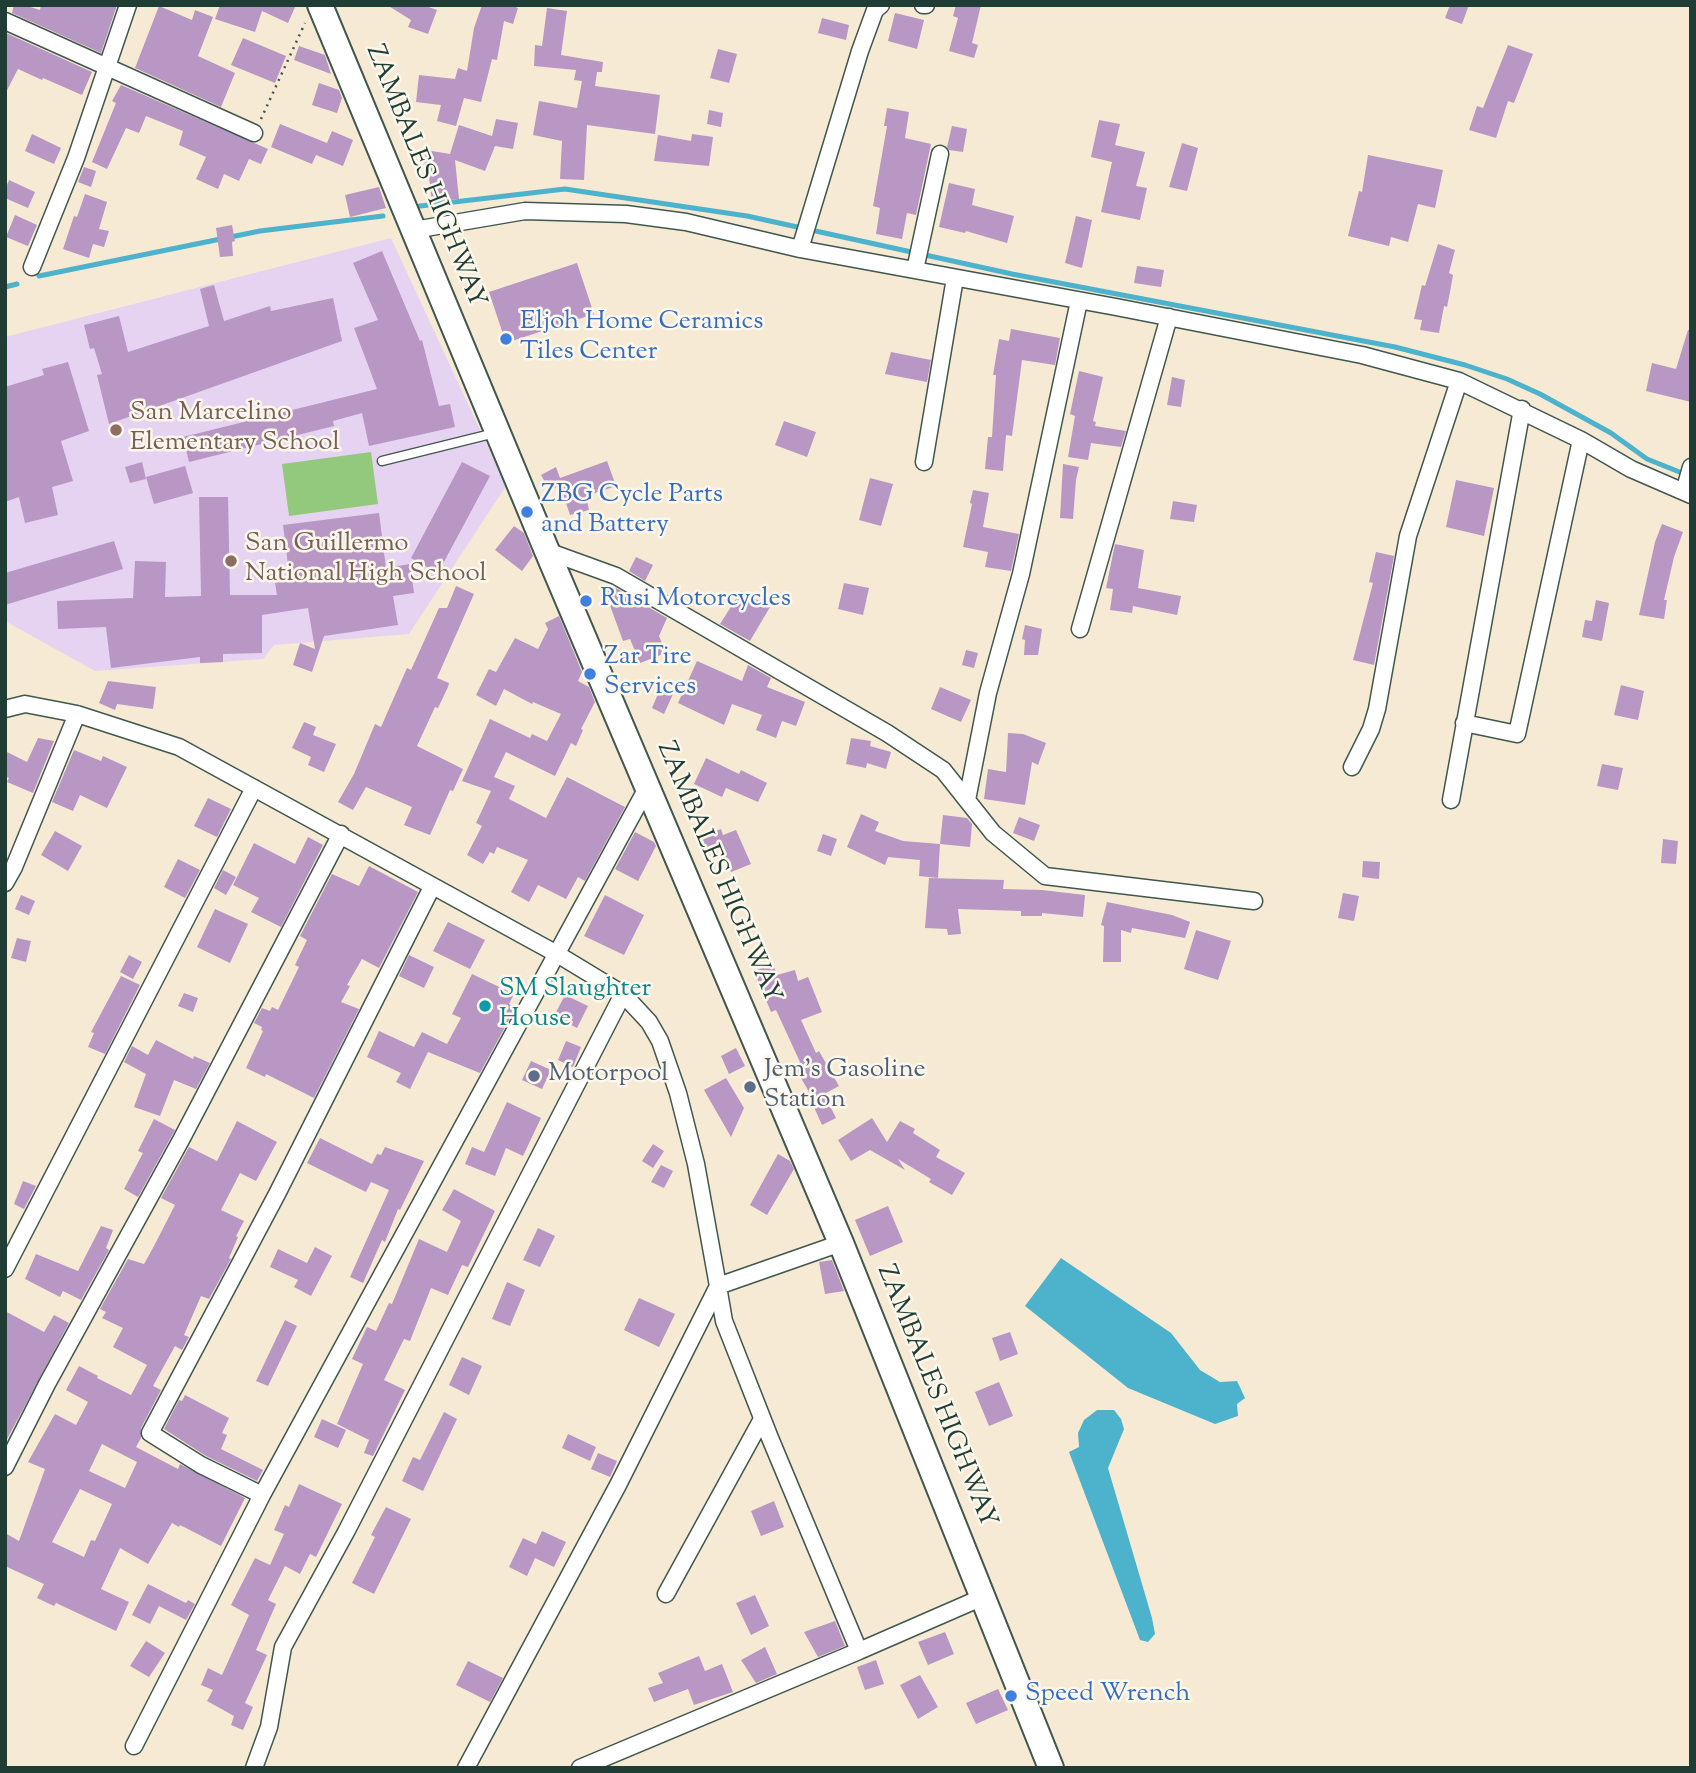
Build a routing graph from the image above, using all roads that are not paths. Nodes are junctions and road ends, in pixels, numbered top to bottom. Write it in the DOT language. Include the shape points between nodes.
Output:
graph roads {
  1 [pos="128,5"];
  2 [pos="881,5"];
  3 [pos="313,14"];
  4 [pos="5,21"];
  5 [pos="107,66"];
  6 [pos="254,133"];
  7 [pos="940,153"];
  8 [pos="414,230"];
  9 [pos="803,238"];
  10 [pos="918,258"];
  11 [pos="32,267"];
  12 [pos="955,278"];
  13 [pos="1079,301"];
  14 [pos="1169,317"];
  15 [pos="1459,381"];
  16 [pos="1522,409"];
  17 [pos="498,432"];
  18 [pos="1581,439"];
  19 [pos="382,461"];
  20 [pos="924,463"];
  21 [pos="1691,467"];
  22 [pos="1687,491"];
  23 [pos="547,551"];
  24 [pos="1080,629"];
  25 [pos="5,709"];
  26 [pos="77,714"];
  27 [pos="1464,723"];
  28 [pos="1352,767"];
  29 [pos="648,786"];
  30 [pos="254,788"];
  31 [pos="967,800"];
  32 [pos="1451,800"];
  33 [pos="341,834"];
  34 [pos="5,883"];
  35 [pos="432,887"];
  36 [pos="1254,901"];
  37 [pos="557,954"];
  38 [pos="623,993"];
  39 [pos="841,1242"];
  40 [pos="5,1269"];
  41 [pos="718,1286"];
  42 [pos="762,1419"];
  43 [pos="5,1467"];
  44 [pos="262,1495"];
  45 [pos="666,1594"];
  46 [pos="983,1597"];
  47 [pos="859,1651"];
  48 [pos="134,1746"];
  49 [pos="254,1768"];
  50 [pos="466,1768"];
  51 [pos="580,1768"];
  52 [pos="1051,1768"];
  1 -- 5 [label="street"];
  2 -- 9 [label="street" via="860,51"];
  3 -- 8 [label="main road, ZAMBALES HIGHWAY"];
  4 -- 5 [label="street"];
  5 -- 6 [label="street"];
  5 -- 11 [label="street"];
  7 -- 10 [label="street"];
  8 -- 9 [label="street" via="525,211 626,214"];
  8 -- 17 [label="main road, ZAMBALES HIGHWAY"];
  9 -- 10 [label="street"];
  10 -- 12 [label="street"];
  12 -- 13 [label="street"];
  12 -- 20 [label="street"];
  13 -- 14 [label="street"];
  13 -- 31 [label="street"];
  14 -- 15 [label="street" via="1362,355"];
  14 -- 24 [label="street"];
  15 -- 16 [label="street"];
  15 -- 28 [label="street" via="1408,536 1377,709"];
  16 -- 18 [label="street"];
  16 -- 27 [label="street"];
  17 -- 19 [label="lane"];
  17 -- 23 [label="main road, ZAMBALES HIGHWAY"];
  18 -- 22 [label="street" via="1631,469"];
  18 -- 27 [label="street" via="1517,734"];
  21 -- 22 [label="street"];
  23 -- 29 [label="main road, ZAMBALES HIGHWAY"];
  23 -- 31 [label="street" via="616,576 887,733 943,770"];
  25 -- 26 [label="street" via="25,704"];
  26 -- 30 [label="street" via="179,747"];
  26 -- 34 [label="street"];
  27 -- 32 [label="street"];
  29 -- 37 [label="street"];
  29 -- 39 [label="main road, ZAMBALES HIGHWAY"];
  30 -- 33 [label="street"];
  30 -- 40 [label="street"];
  31 -- 36 [label="street" via="993,833 1045,876"];
  33 -- 35 [label="street"];
  33 -- 43 [label="street"];
  35 -- 37 [label="street"];
  35 -- 44 [label="street" via="150,1433"];
  37 -- 38 [label="street"];
  37 -- 44 [label="street"];
  38 -- 41 [label="street" via="649,1022 668,1061 696,1164"];
  38 -- 49 [label="street" via="284,1647 269,1727"];
  39 -- 41 [label="street"];
  39 -- 46 [label="main road, ZAMBALES HIGHWAY"];
  41 -- 42 [label="street" via="724,1321"];
  41 -- 50 [label="street" via="618,1485"];
  42 -- 45 [label="street"];
  42 -- 47 [label="street"];
  44 -- 48 [label="street"];
  46 -- 47 [label="street"];
  46 -- 52 [label="main road, ZAMBALES HIGHWAY"];
  47 -- 51 [label="street"];
}
